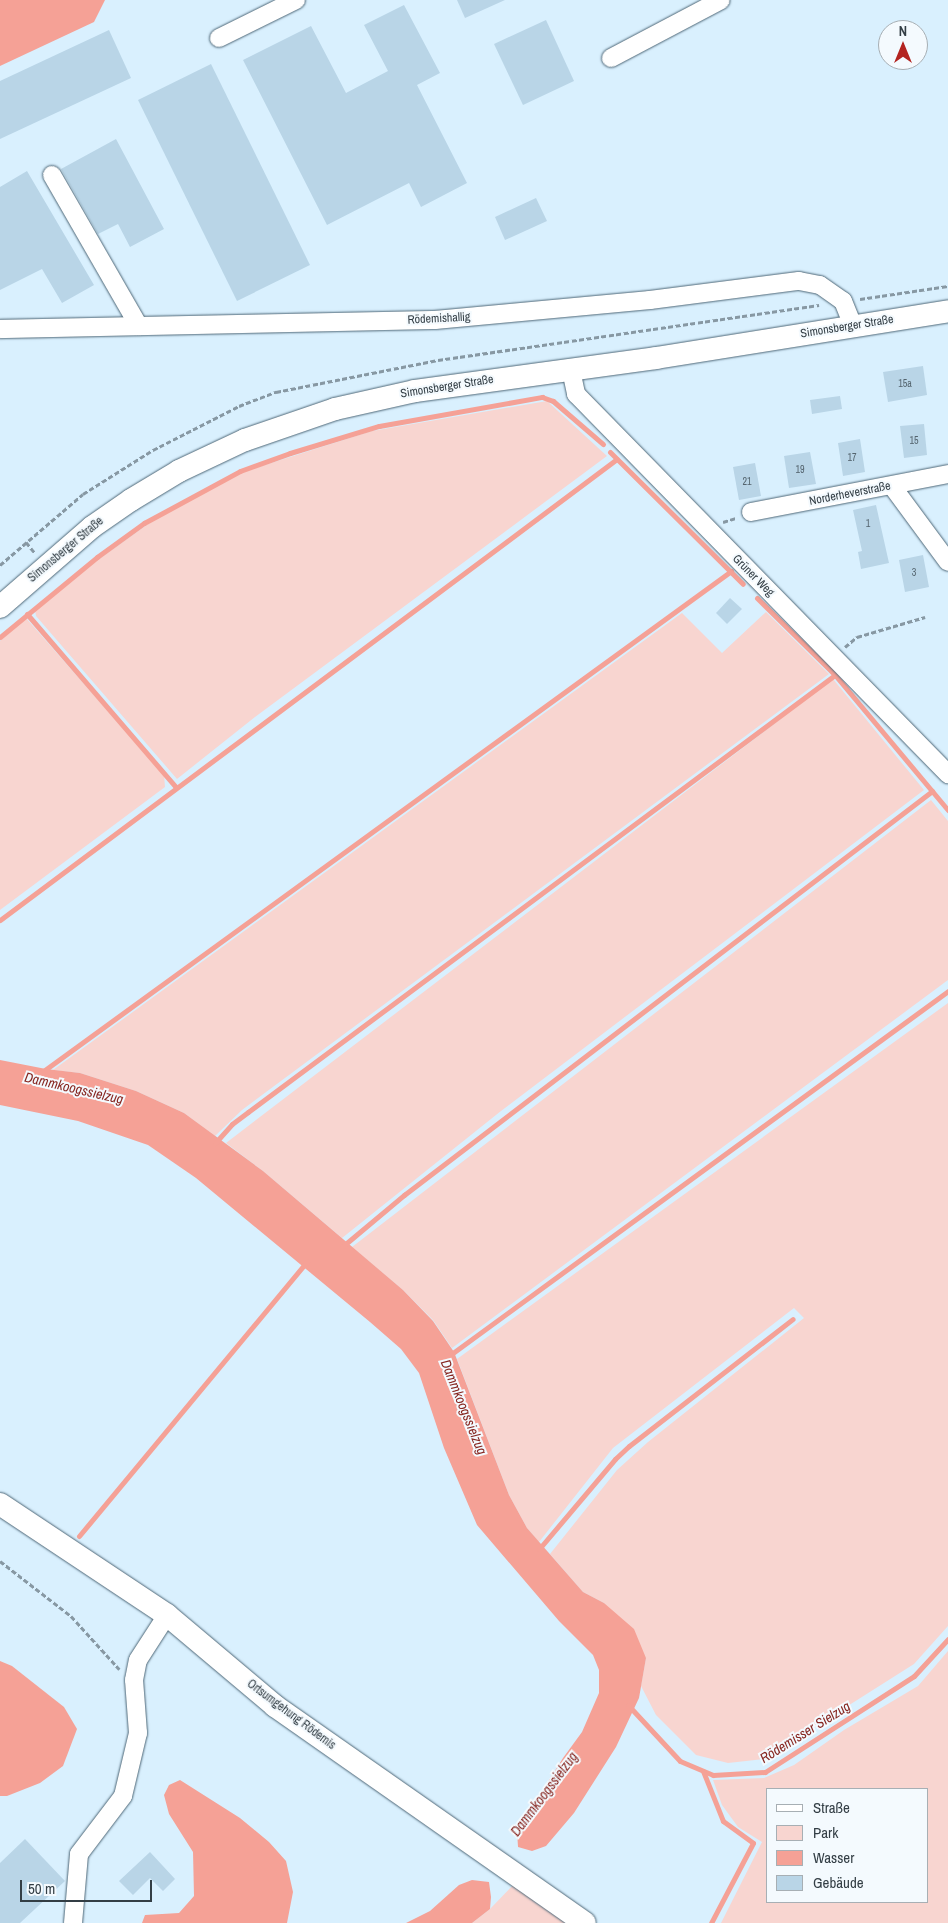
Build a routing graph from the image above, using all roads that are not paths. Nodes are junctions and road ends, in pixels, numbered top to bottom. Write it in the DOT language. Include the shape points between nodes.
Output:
graph roads {
  1 [pos="296,0"];
  2 [pos="721,0"];
  3 [pos="219,38"];
  4 [pos="612,58"];
  5 [pos="52,175"];
  6 [pos="948,311"];
  7 [pos="140,326"];
  8 [pos="853,326"];
  9 [pos="0,329"];
  10 [pos="570,370"];
  11 [pos="948,474"];
  12 [pos="892,486"];
  13 [pos="751,512"];
  14 [pos="948,562"];
  15 [pos="0,607"];
  16 [pos="948,774"];
  17 [pos="0,1504"];
  18 [pos="167,1615"];
  19 [pos="73,1923"];
  20 [pos="585,1923"];
  1 -- 3 [label="street"];
  2 -- 4 [label="street"];
  5 -- 7 [label="street"];
  6 -- 8 [label="main road, Simonsberger Straße"];
  7 -- 8 [label="street, Rödemishallig" via="434,320 650,300 799,281 820,285 843,301"];
  7 -- 9 [label="street, Rödemishallig"];
  8 -- 10 [label="main road, Simonsberger Straße"];
  10 -- 15 [label="main road, Simonsberger Straße" via="415,391 335,409 245,440 179,471 131,500 92,527"];
  10 -- 16 [label="street, Grüner Weg" via="576,394"];
  11 -- 12 [label="street, Norderheverstraße"];
  12 -- 13 [label="street, Norderheverstraße"];
  12 -- 14 [label="street"];
  17 -- 18 [label="main road, Ortsumgehung Rödemis"];
  18 -- 19 [label="street" via="138,1660 134,1680 138,1733 123,1796 79,1854"];
  18 -- 20 [label="main road, Ortsumgehung Rödemis" via="275,1706"];
}
